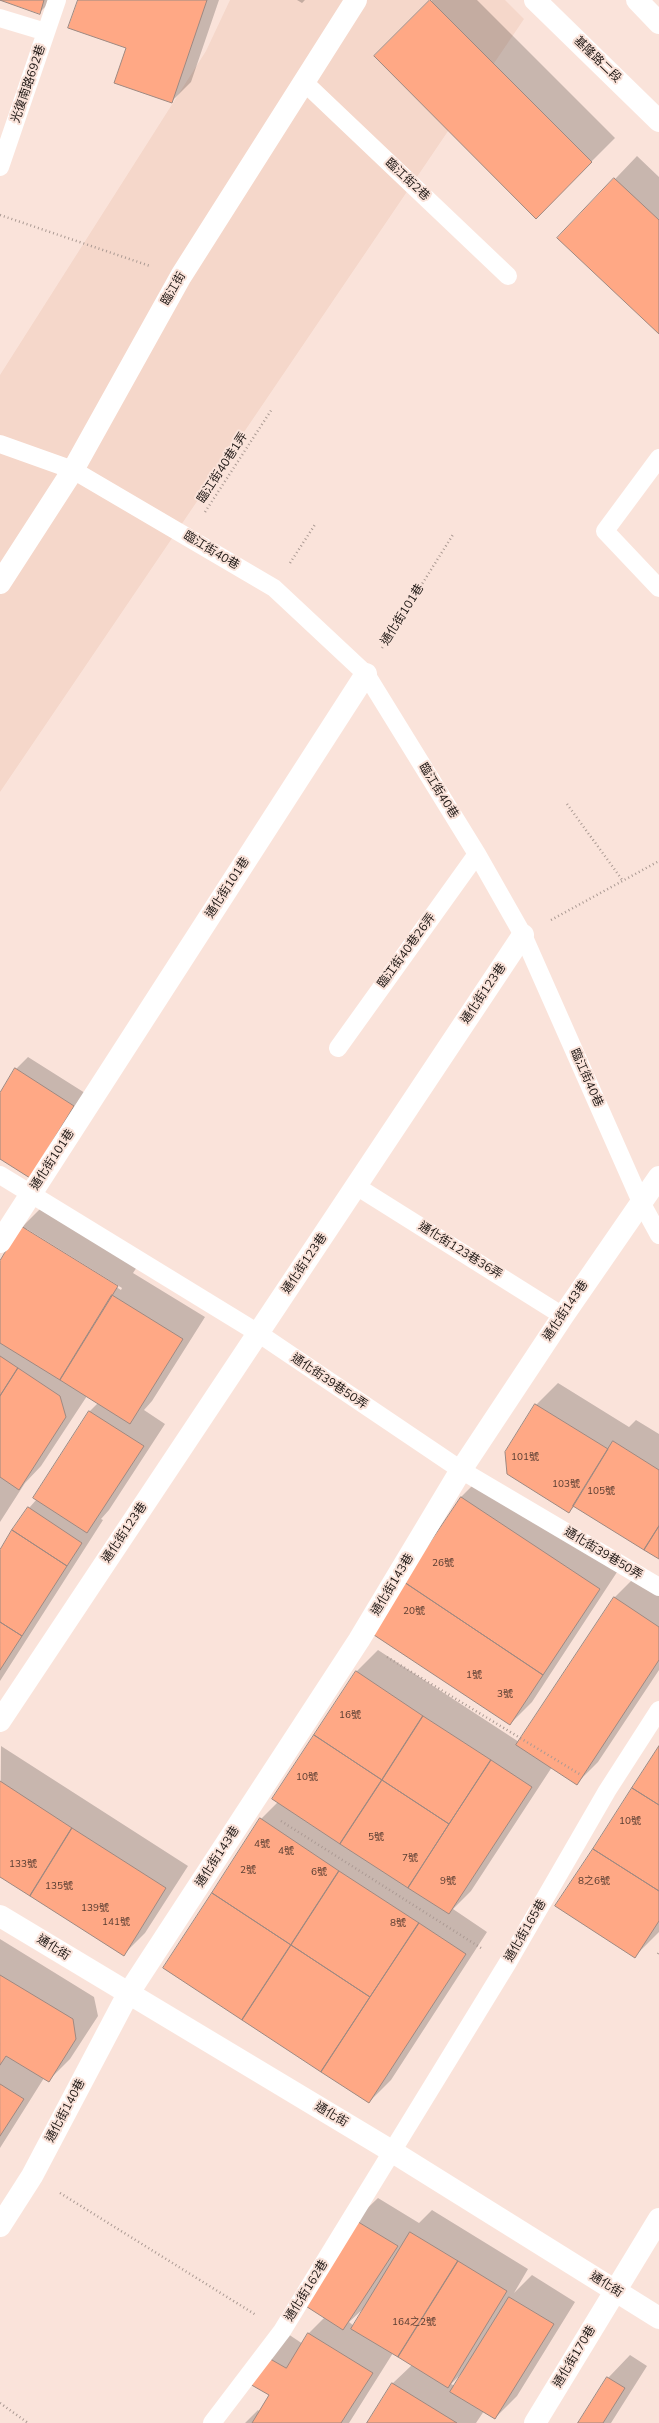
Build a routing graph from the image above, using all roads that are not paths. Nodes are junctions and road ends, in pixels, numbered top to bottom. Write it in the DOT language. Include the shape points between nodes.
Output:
graph roads {
  1 [pos="57,0"];
  2 [pos="356,0"];
  3 [pos="535,0"];
  4 [pos="637,0"];
  5 [pos="0,18"];
  6 [pos="659,23"];
  7 [pos="46,32"];
  8 [pos="305,83"];
  9 [pos="659,121"];
  10 [pos="0,167"];
  11 [pos="508,276"];
  12 [pos="0,444"];
  13 [pos="659,458"];
  14 [pos="73,470"];
  15 [pos="0,583"];
  16 [pos="659,588"];
  17 [pos="366,674"];
  18 [pos="477,854"];
  19 [pos="523,935"];
  20 [pos="338,1048"];
  21 [pos="0,1175"];
  22 [pos="659,1177"];
  23 [pos="356,1186"];
  24 [pos="31,1195"];
  25 [pos="641,1202"];
  26 [pos="659,1235"];
  27 [pos="0,1242"];
  28 [pos="563,1316"];
  29 [pos="258,1334"];
  30 [pos="461,1470"];
  31 [pos="659,1587"];
  32 [pos="659,1710"];
  33 [pos="0,1721"];
  34 [pos="0,1916"];
  35 [pos="128,1994"];
  36 [pos="393,2152"];
  37 [pos="659,2219"];
  38 [pos="0,2226"];
  39 [pos="614,2290"];
  40 [pos="659,2318"];
  41 [pos="212,2423"];
  42 [pos="536,2423"];
  1 -- 7 [label="lane, 光復南路692巷"];
  2 -- 8 [label="street, 臨江街"];
  3 -- 9 [label="street, 基隆路二段"];
  4 -- 6 [label="street"];
  5 -- 7 [label="lane"];
  7 -- 10 [label="lane, 光復南路692巷"];
  8 -- 11 [label="lane, 臨江街2巷"];
  8 -- 14 [label="street, 臨江街" via="181,276"];
  12 -- 14 [label="lane, 臨江街40巷"];
  13 -- 16 [label="lane" via="605,531"];
  14 -- 15 [label="street, 臨江街"];
  14 -- 17 [label="lane, 臨江街40巷" via="274,588"];
  17 -- 18 [label="lane, 臨江街40巷"];
  17 -- 24 [label="street, 通化街101巷"];
  18 -- 19 [label="lane, 臨江街40巷"];
  18 -- 20 [label="lane, 臨江街40巷26弄"];
  19 -- 23 [label="street, 通化街123巷"];
  19 -- 25 [label="lane, 臨江街40巷"];
  21 -- 24 [label="lane, 通化街39巷50弄"];
  22 -- 25 [label="street, 通化街143巷"];
  23 -- 28 [label="lane, 通化街123巷36弄"];
  23 -- 29 [label="street, 通化街123巷"];
  24 -- 27 [label="street, 通化街101巷"];
  24 -- 29 [label="lane, 通化街39巷50弄"];
  25 -- 26 [label="lane, 臨江街40巷"];
  25 -- 28 [label="street, 通化街143巷"];
  28 -- 30 [label="street, 通化街143巷"];
  29 -- 30 [label="lane, 通化街39巷50弄"];
  29 -- 33 [label="street, 通化街123巷"];
  30 -- 31 [label="lane, 通化街39巷50弄"];
  30 -- 35 [label="street, 通化街143巷" via="360,1640"];
  32 -- 36 [label="lane, 通化街165巷" via="607,1791 507,1964"];
  34 -- 35 [label="street, 通化街"];
  35 -- 36 [label="street, 通化街"];
  35 -- 38 [label="street, 通化街140巷" via="32,2176"];
  36 -- 39 [label="street, 通化街"];
  36 -- 41 [label="lane, 通化街162巷" via="282,2332"];
  37 -- 39 [label="street, 通化街170巷"];
  39 -- 40 [label="street, 通化街"];
  39 -- 42 [label="street, 通化街170巷"];
}
